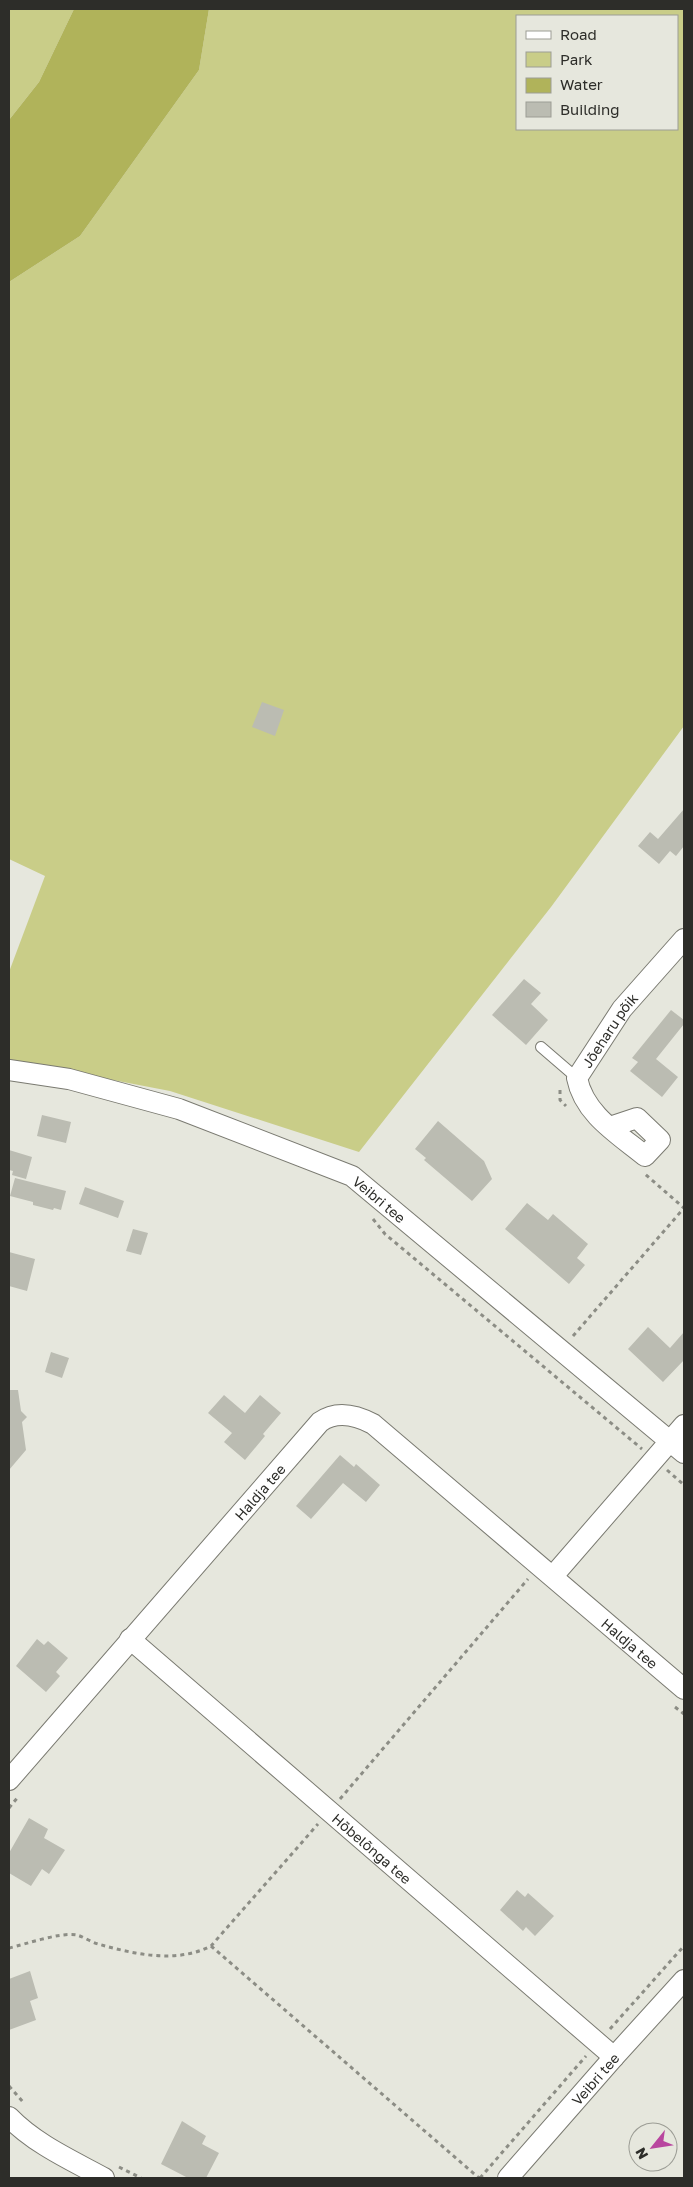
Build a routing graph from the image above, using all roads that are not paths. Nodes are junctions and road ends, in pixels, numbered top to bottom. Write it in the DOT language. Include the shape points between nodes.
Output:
graph roads {
  1 [pos="684,938"];
  2 [pos="541,1047"];
  3 [pos="9,1070"];
  4 [pos="569,1072"];
  5 [pos="610,1127"];
  6 [pos="684,1425"];
  7 [pos="677,1447"];
  8 [pos="540,1573"];
  9 [pos="130,1639"];
  10 [pos="677,1695"];
  11 [pos="15,1787"];
  12 [pos="684,1980"];
  13 [pos="614,2057"];
  14 [pos="9,2117"];
  15 [pos="104,2178"];
  16 [pos="508,2178"];
  1 -- 4 [label="street, Jõeharu põik"];
  2 -- 4 [label="lane"];
  3 -- 7 [label="street, Veibri tee" via="69,1080 179,1109 352,1176"];
  4 -- 5 [label="street, Jõeharu põik" via="589,1107"];
  6 -- 7 [label="street"];
  7 -- 8 [label="street" via="648,1454"];
  8 -- 9 [label="street, Haldja tee" via="373,1424 352,1415 331,1416 320,1422"];
  8 -- 10 [label="street, Haldja tee"];
  9 -- 11 [label="street, Haldja tee"];
  9 -- 13 [label="street, Hõbelõnga tee"];
  12 -- 13 [label="street, Veibri tee"];
  13 -- 16 [label="street, Veibri tee"];
  14 -- 15 [label="street" via="44,2146"];
}
